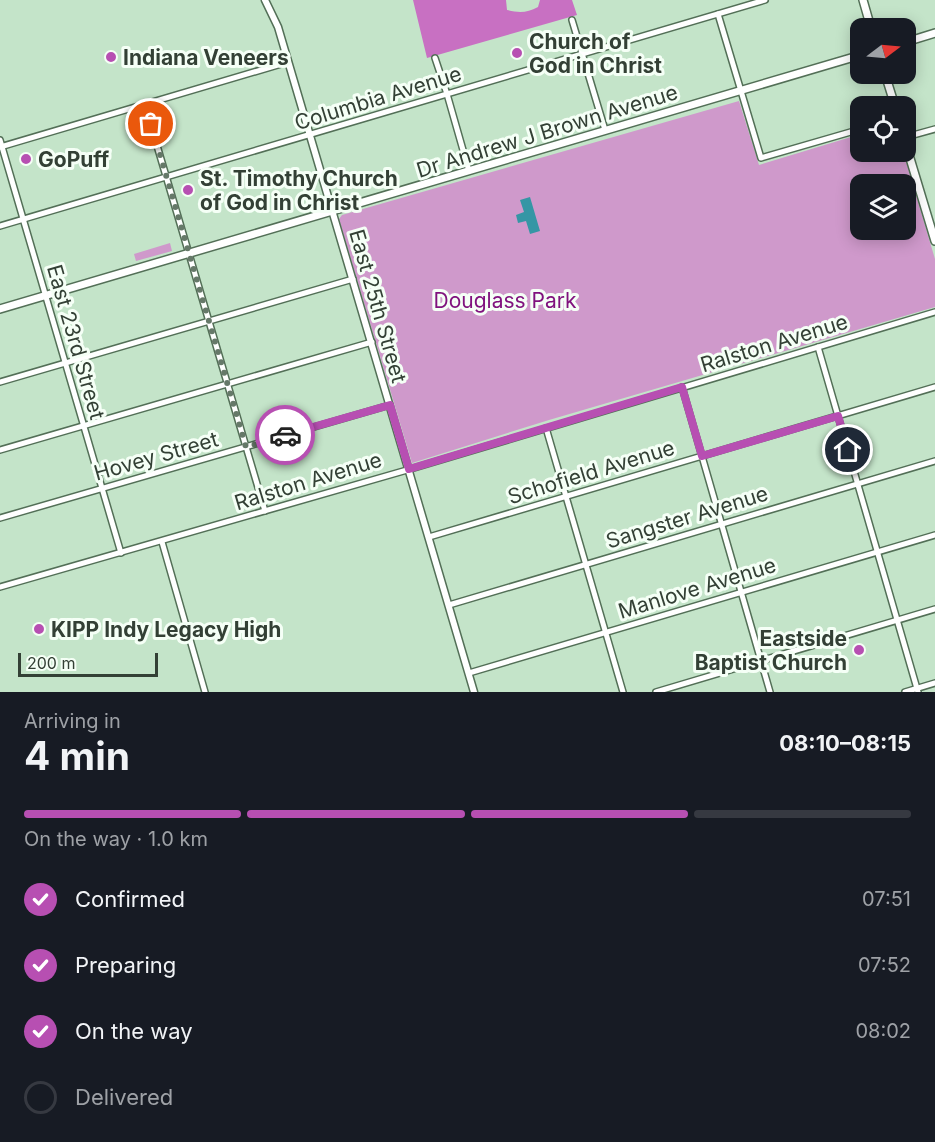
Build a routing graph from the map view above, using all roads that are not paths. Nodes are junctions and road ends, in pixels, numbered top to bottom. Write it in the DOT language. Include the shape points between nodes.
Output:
graph roads {
  1 [pos="265,0"];
  2 [pos="765,0"];
  3 [pos="863,0"];
  4 [pos="718,14"];
  5 [pos="868,18"];
  6 [pos="572,20"];
  7 [pos="935,33"];
  8 [pos="916,39"];
  9 [pos="582,54"];
  10 [pos="435,58"];
  11 [pos="850,58"];
  12 [pos="288,62"];
  13 [pos="742,90"];
  14 [pos="447,94"];
  15 [pos="145,105"];
  16 [pos="935,129"];
  17 [pos="605,130"];
  18 [pos="850,132"];
  19 [pos="310,135"];
  20 [pos="916,135"];
  21 [pos="1,144"];
  22 [pos="912,162"];
  23 [pos="469,171"];
  24 [pos="166,177"];
  25 [pos="333,211"];
  26 [pos="23,219"];
  27 [pos="932,222"];
  28 [pos="0,226"];
  29 [pos="935,241"];
  30 [pos="189,254"];
  31 [pos="353,279"];
  32 [pos="45,296"];
  33 [pos="0,309"];
  34 [pos="935,312"];
  35 [pos="209,321"];
  36 [pos="372,342"];
  37 [pos="818,347"];
  38 [pos="65,363"];
  39 [pos="0,382"];
  40 [pos="227,384"];
  41 [pos="682,387"];
  42 [pos="935,387"];
  43 [pos="390,405"];
  44 [pos="838,416"];
  45 [pos="84,426"];
  46 [pos="546,428"];
  47 [pos="246,447"];
  48 [pos="0,450"];
  49 [pos="702,456"];
  50 [pos="935,461"];
  51 [pos="409,469"];
  52 [pos="858,484"];
  53 [pos="102,489"];
  54 [pos="566,496"];
  55 [pos="265,511"];
  56 [pos="0,518"];
  57 [pos="722,524"];
  58 [pos="935,535"];
  59 [pos="429,537"];
  60 [pos="162,542"];
  61 [pos="878,552"];
  62 [pos="121,553"];
  63 [pos="585,565"];
  64 [pos="0,587"];
  65 [pos="741,592"];
  66 [pos="449,605"];
  67 [pos="935,609"];
  68 [pos="897,620"];
  69 [pos="605,633"];
  70 [pos="761,661"];
  71 [pos="469,674"];
  72 [pos="935,683"];
  73 [pos="918,690"];
  74 [pos="205,692"];
  75 [pos="474,692"];
  76 [pos="623,692"];
  77 [pos="656,692"];
  78 [pos="770,692"];
  79 [pos="905,692"];
  1 -- 12 [label="street, East 25th Street"];
  2 -- 4 [label="street, Columbia Avenue"];
  3 -- 5 [label="main road"];
  4 -- 9 [label="street, Columbia Avenue"];
  4 -- 13 [label="street"];
  6 -- 9 [label="street"];
  7 -- 8 [label="main road"];
  9 -- 14 [label="street, Columbia Avenue"];
  9 -- 17 [label="street"];
  10 -- 14 [label="street"];
  11 -- 13 [label="main road, Dr Andrew J Brown Avenue"];
  12 -- 15 [label="street"];
  12 -- 19 [label="street, East 25th Street"];
  13 -- 17 [label="main road, Dr Andrew J Brown Avenue"];
  13 -- 18 [label="street" via="761,158"];
  14 -- 19 [label="street, Columbia Avenue"];
  14 -- 23 [label="street"];
  15 -- 21 [label="street"];
  15 -- 24 [label="street"];
  16 -- 20 [label="street"];
  17 -- 23 [label="main road, Dr Andrew J Brown Avenue"];
  19 -- 24 [label="street, Columbia Avenue"];
  19 -- 25 [label="street, East 25th Street"];
  21 -- 26 [label="street, East 23rd Street"];
  22 -- 27 [label="main road"];
  23 -- 25 [label="main road, Dr Andrew J Brown Avenue"];
  24 -- 26 [label="street, Columbia Avenue"];
  24 -- 30 [label="street"];
  25 -- 30 [label="main road, Dr Andrew J Brown Avenue"];
  25 -- 31 [label="street, East 25th Street"];
  26 -- 28 [label="street, Columbia Avenue"];
  26 -- 32 [label="street, East 23rd Street"];
  27 -- 29 [label="main road"];
  30 -- 32 [label="main road, Dr Andrew J Brown Avenue"];
  30 -- 35 [label="street"];
  31 -- 35 [label="street"];
  31 -- 36 [label="street, East 25th Street"];
  32 -- 33 [label="main road, Dr Andrew J Brown Avenue"];
  32 -- 38 [label="street, East 23rd Street"];
  34 -- 37 [label="street, Ralston Avenue"];
  35 -- 38 [label="street"];
  35 -- 40 [label="street"];
  36 -- 40 [label="street"];
  36 -- 43 [label="street, East 25th Street"];
  37 -- 41 [label="street, Ralston Avenue"];
  37 -- 44 [label="street"];
  38 -- 39 [label="street"];
  38 -- 45 [label="street, East 23rd Street"];
  40 -- 45 [label="street"];
  40 -- 47 [label="street"];
  41 -- 46 [label="street, Ralston Avenue"];
  41 -- 49 [label="street"];
  42 -- 44 [label="street, Schofield Avenue"];
  43 -- 47 [label="street, Hovey Street"];
  43 -- 51 [label="street, East 25th Street"];
  44 -- 49 [label="street, Schofield Avenue"];
  44 -- 52 [label="street"];
  45 -- 48 [label="street"];
  45 -- 53 [label="street, East 23rd Street"];
  46 -- 51 [label="street, Ralston Avenue"];
  46 -- 54 [label="street"];
  47 -- 53 [label="street, Hovey Street"];
  47 -- 55 [label="street"];
  49 -- 54 [label="street, Schofield Avenue"];
  49 -- 57 [label="street"];
  50 -- 52 [label="street, Sangster Avenue"];
  51 -- 55 [label="street, Ralston Avenue"];
  51 -- 59 [label="street, East 25th Street"];
  52 -- 57 [label="street, Sangster Avenue"];
  52 -- 61 [label="street"];
  53 -- 56 [label="street, Hovey Street"];
  53 -- 62 [label="street, East 23rd Street"];
  54 -- 59 [label="street, Schofield Avenue"];
  54 -- 63 [label="street"];
  55 -- 60 [label="street, Ralston Avenue"];
  57 -- 63 [label="street, Sangster Avenue"];
  57 -- 65 [label="street"];
  58 -- 61 [label="street, Manlove Avenue"];
  59 -- 66 [label="street, East 25th Street"];
  60 -- 62 [label="street, Ralston Avenue"];
  60 -- 74 [label="street"];
  61 -- 65 [label="street, Manlove Avenue"];
  61 -- 68 [label="street"];
  62 -- 64 [label="street, Ralston Avenue"];
  63 -- 66 [label="street, Sangster Avenue"];
  63 -- 69 [label="street"];
  65 -- 69 [label="street, Manlove Avenue"];
  65 -- 70 [label="street"];
  66 -- 71 [label="street, East 25th Street"];
  67 -- 68 [label="street"];
  68 -- 70 [label="street"];
  68 -- 73 [label="street"];
  69 -- 71 [label="street, Manlove Avenue"];
  69 -- 76 [label="street"];
  70 -- 77 [label="street"];
  70 -- 78 [label="street"];
  71 -- 75 [label="street, East 25th Street"];
  72 -- 73 [label="street"];
  73 -- 79 [label="street"];
}
